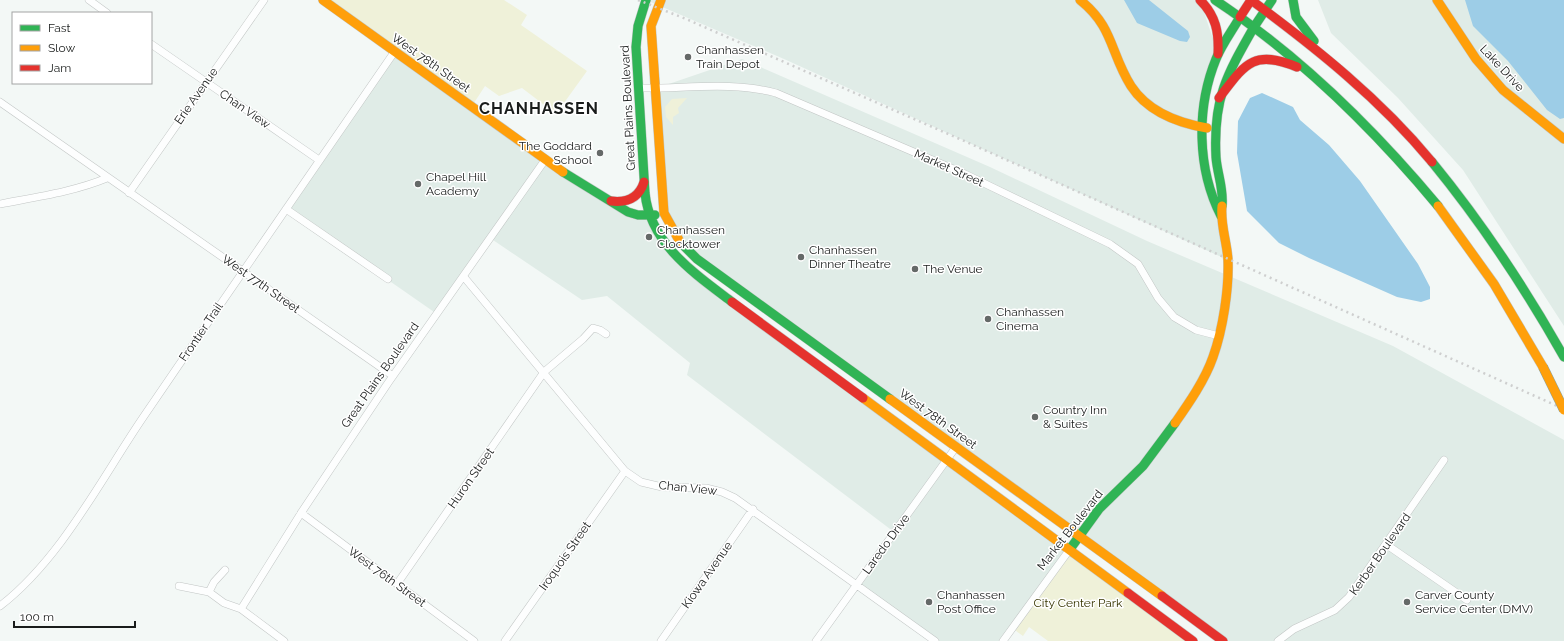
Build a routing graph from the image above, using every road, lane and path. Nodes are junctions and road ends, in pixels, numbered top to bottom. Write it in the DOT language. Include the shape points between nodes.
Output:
graph roads {
  1 [pos="89,0"];
  2 [pos="264,0"];
  3 [pos="323,0"];
  4 [pos="646,0"];
  5 [pos="661,0"];
  6 [pos="1080,0"];
  7 [pos="1200,0"];
  8 [pos="1215,0"];
  9 [pos="1251,0"];
  10 [pos="1272,0"];
  11 [pos="1293,0"];
  12 [pos="1438,0"];
  13 [pos="1265,10"];
  14 [pos="106,12"];
  15 [pos="1240,16"];
  16 [pos="1254,27"];
  17 [pos="152,45"];
  18 [pos="395,51"];
  19 [pos="1218,54"];
  20 [pos="1330,60"];
  21 [pos="1318,80"];
  22 [pos="206,82"];
  23 [pos="638,88"];
  24 [pos="654,89"];
  25 [pos="1219,98"];
  26 [pos="0,102"];
  27 [pos="1202,127"];
  28 [pos="1215,129"];
  29 [pos="1564,139"];
  30 [pos="320,160"];
  31 [pos="545,160"];
  32 [pos="107,178"];
  33 [pos="645,180"];
  34 [pos="129,193"];
  35 [pos="607,201"];
  36 [pos="0,204"];
  37 [pos="286,209"];
  38 [pos="664,213"];
  39 [pos="649,216"];
  40 [pos="1221,216"];
  41 [pos="243,271"];
  42 [pos="464,277"];
  43 [pos="388,279"];
  44 [pos="606,334"];
  45 [pos="1219,336"];
  46 [pos="1564,356"];
  47 [pos="544,372"];
  48 [pos="393,376"];
  49 [pos="1564,410"];
  50 [pos="956,447"];
  51 [pos="948,459"];
  52 [pos="1444,460"];
  53 [pos="625,470"];
  54 [pos="754,509"];
  55 [pos="301,513"];
  56 [pos="1079,536"];
  57 [pos="1387,545"];
  58 [pos="1070,549"];
  59 [pos="224,570"];
  60 [pos="397,584"];
  61 [pos="857,584"];
  62 [pos="179,586"];
  63 [pos="209,592"];
  64 [pos="1467,600"];
  65 [pos="0,606"];
  66 [pos="241,609"];
  67 [pos="284,641"];
  68 [pos="474,641"];
  69 [pos="505,641"];
  70 [pos="661,641"];
  71 [pos="816,641"];
  72 [pos="935,641"];
  73 [pos="1003,641"];
  74 [pos="1193,641"];
  75 [pos="1223,641"];
  76 [pos="1278,641"];
  1 -- 14 [label="street"];
  2 -- 22 [label="street, Erie Avenue"];
  3 -- 18 [label="street, West 78th Street"];
  4 -- 23 [label="street, Great Plains Boulevard" via="639,20 636,41"];
  5 -- 24 [label="street" via="651,26"];
  6 -- 27 [label="street" via="1091,7 1103,21 1133,89 1167,118"];
  7 -- 19 [label="street" via="1209,8 1217,23 1220,41"];
  8 -- 15 [label="street"];
  9 -- 13 [label="street"];
  9 -- 15 [label="street, Market Boulevard"];
  10 -- 13 [label="street, Market Boulevard"];
  11 -- 20 [label="street" via="1294,11 1300,24"];
  12 -- 29 [label="street, Lake Drive" via="1476,59 1503,90"];
  13 -- 16 [label="street, Market Boulevard"];
  13 -- 20 [label="street"];
  15 -- 16 [label="street"];
  15 -- 19 [label="street, Market Boulevard"];
  16 -- 21 [label="street"];
  16 -- 25 [label="street, Market Boulevard" via="1230,68"];
  17 -- 22 [label="street, Chan View"];
  18 -- 30 [label="street, Frontier Trail"];
  18 -- 31 [label="street, West 78th Street"];
  19 -- 27 [label="street, Market Boulevard" via="1210,80"];
  20 -- 46 [label="street" via="1388,114 1466,203 1510,265"];
  21 -- 25 [label="street" via="1290,63 1262,57 1241,69"];
  21 -- 49 [label="street, bridge" via="1366,124 1446,215 1496,285 1543,367"];
  22 -- 30 [label="street, Chan View"];
  22 -- 34 [label="street, Erie Avenue"];
  23 -- 24 [label="street, Market Street"];
  23 -- 33 [label="street, Great Plains Boulevard"];
  24 -- 38 [label="street"];
  24 -- 45 [label="street, Market Street" via="740,86 759,88 965,174 1110,244 1138,264 1158,298 1174,317 1196,330"];
  25 -- 28 [label="street, Market Boulevard"];
  26 -- 32 [label="street"];
  27 -- 28 [label="street"];
  27 -- 40 [label="street, Market Boulevard" via="1205,172 1213,203"];
  28 -- 40 [label="street, Market Boulevard" via="1216,159 1223,198"];
  30 -- 37 [label="street, Frontier Trail"];
  31 -- 35 [label="street, West 78th Street"];
  31 -- 42 [label="street, Great Plains Boulevard"];
  32 -- 34 [label="street, West 77th Street"];
  32 -- 36 [label="street" via="88,186"];
  33 -- 35 [label="street" via="642,190 631,200 620,203"];
  33 -- 39 [label="street, Great Plains Boulevard"];
  34 -- 41 [label="street, West 77th Street"];
  35 -- 39 [label="street, West 78th Street" via="628,212"];
  37 -- 41 [label="street, Frontier Trail"];
  37 -- 43 [label="street"];
  38 -- 39 [label="street, West 78th Street"];
  38 -- 50 [label="street, West 78th Street" via="677,238 697,259"];
  39 -- 51 [label="street" via="662,240 689,270"];
  40 -- 45 [label="street, Market Boulevard" via="1228,260 1226,295"];
  41 -- 48 [label="street, West 77th Street"];
  41 -- 65 [label="street, Frontier Trail" via="76,520 33,574"];
  42 -- 47 [label="street, Chan View"];
  42 -- 48 [label="street, Great Plains Boulevard"];
  44 -- 47 [label="street, Huron Street" via="592,328 583,339"];
  45 -- 56 [label="street, Market Boulevard" via="1213,358 1189,403 1143,466 1099,509"];
  47 -- 53 [label="street, Chan View"];
  47 -- 60 [label="street, Huron Street"];
  48 -- 55 [label="street, Great Plains Boulevard"];
  50 -- 51 [label="street, Laredo Drive"];
  50 -- 56 [label="street, West 78th Street"];
  51 -- 58 [label="street"];
  51 -- 61 [label="street, Laredo Drive"];
  52 -- 57 [label="street, Kerber Boulevard"];
  53 -- 54 [label="street, Chan View" via="641,482 662,487 706,488 722,492"];
  53 -- 69 [label="street, Iroquois Street"];
  54 -- 61 [label="street, Chan View"];
  54 -- 70 [label="street, Kiowa Avenue"];
  55 -- 60 [label="street, West 76th Street"];
  55 -- 66 [label="street, Great Plains Boulevard"];
  56 -- 58 [label="street, Market Boulevard"];
  56 -- 75 [label="street, West 78th Street"];
  57 -- 64 [label="street"];
  57 -- 76 [label="street, Kerber Boulevard" via="1341,606 1294,629"];
  58 -- 73 [label="street, Market Boulevard"];
  58 -- 74 [label="street"];
  59 -- 63 [label="street"];
  60 -- 68 [label="street, West 76th Street"];
  61 -- 71 [label="street, Laredo Drive"];
  61 -- 72 [label="street, Chan View"];
  62 -- 63 [label="street"];
  63 -- 66 [label="street" via="224,603"];
  66 -- 67 [label="street"];
}
